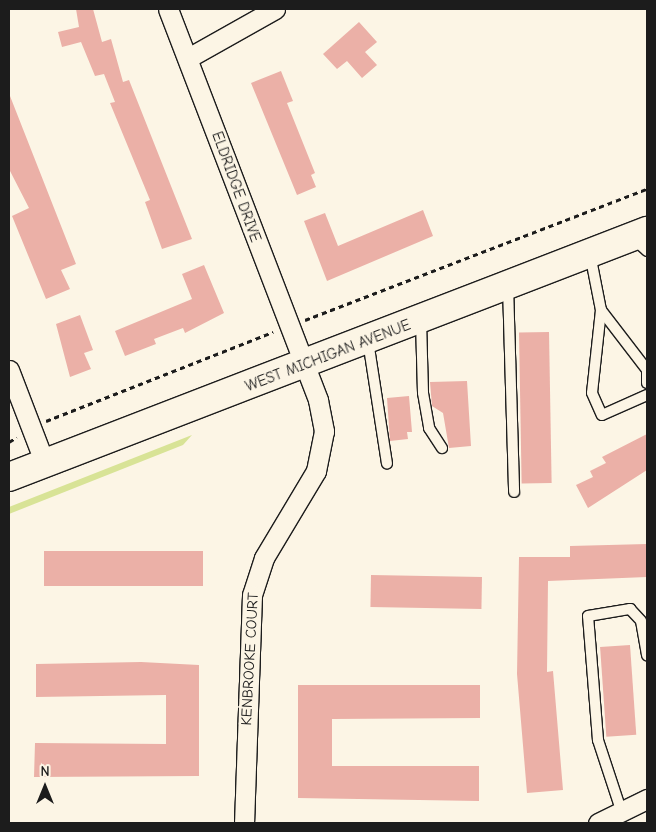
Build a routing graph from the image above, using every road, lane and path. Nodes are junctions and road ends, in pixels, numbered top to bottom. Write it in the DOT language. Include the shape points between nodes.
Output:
graph roads {
  1 [pos="168,9"];
  2 [pos="275,9"];
  3 [pos="188,58"];
  4 [pos="647,189"];
  5 [pos="642,240"];
  6 [pos="590,253"];
  7 [pos="508,286"];
  8 [pos="601,310"];
  9 [pos="421,320"];
  10 [pos="288,327"];
  11 [pos="368,341"];
  12 [pos="302,366"];
  13 [pos="9,370"];
  14 [pos="647,383"];
  15 [pos="647,395"];
  16 [pos="31,428"];
  17 [pos="9,442"];
  18 [pos="442,448"];
  19 [pos="45,464"];
  20 [pos="387,464"];
  21 [pos="9,478"];
  22 [pos="514,492"];
  23 [pos="647,654"];
  24 [pos="647,799"];
  25 [pos="621,810"];
  26 [pos="244,823"];
  27 [pos="598,823"];
  1 -- 3 [label="street, ELDRIDGE DRIVE"];
  2 -- 3 [label="street"];
  3 -- 10 [label="street, ELDRIDGE DRIVE"];
  4 -- 10 [label="path"];
  5 -- 6 [label="street, WEST MICHIGAN AVENUE"];
  6 -- 7 [label="street, WEST MICHIGAN AVENUE"];
  6 -- 8 [label="lane"];
  7 -- 9 [label="street, WEST MICHIGAN AVENUE"];
  7 -- 22 [label="lane"];
  8 -- 14 [label="lane" via="647,370"];
  8 -- 15 [label="lane" via="592,393 602,415"];
  9 -- 11 [label="street, WEST MICHIGAN AVENUE"];
  9 -- 18 [label="lane" via="423,394 429,428"];
  10 -- 12 [label="street, ELDRIDGE DRIVE"];
  10 -- 16 [label="path"];
  11 -- 12 [label="street, WEST MICHIGAN AVENUE"];
  11 -- 20 [label="lane"];
  12 -- 19 [label="street, WEST MICHIGAN AVENUE"];
  12 -- 26 [label="street, KENBROOKE COURT" via="321,411 323,443 308,488 264,558 252,595"];
  13 -- 16 [label="street"];
  16 -- 17 [label="path"];
  16 -- 19 [label="street"];
  19 -- 21 [label="street, WEST MICHIGAN AVENUE"];
  23 -- 25 [label="lane" via="641,621 630,609 588,616 598,740"];
  24 -- 25 [label="street"];
  25 -- 27 [label="street"];
}
